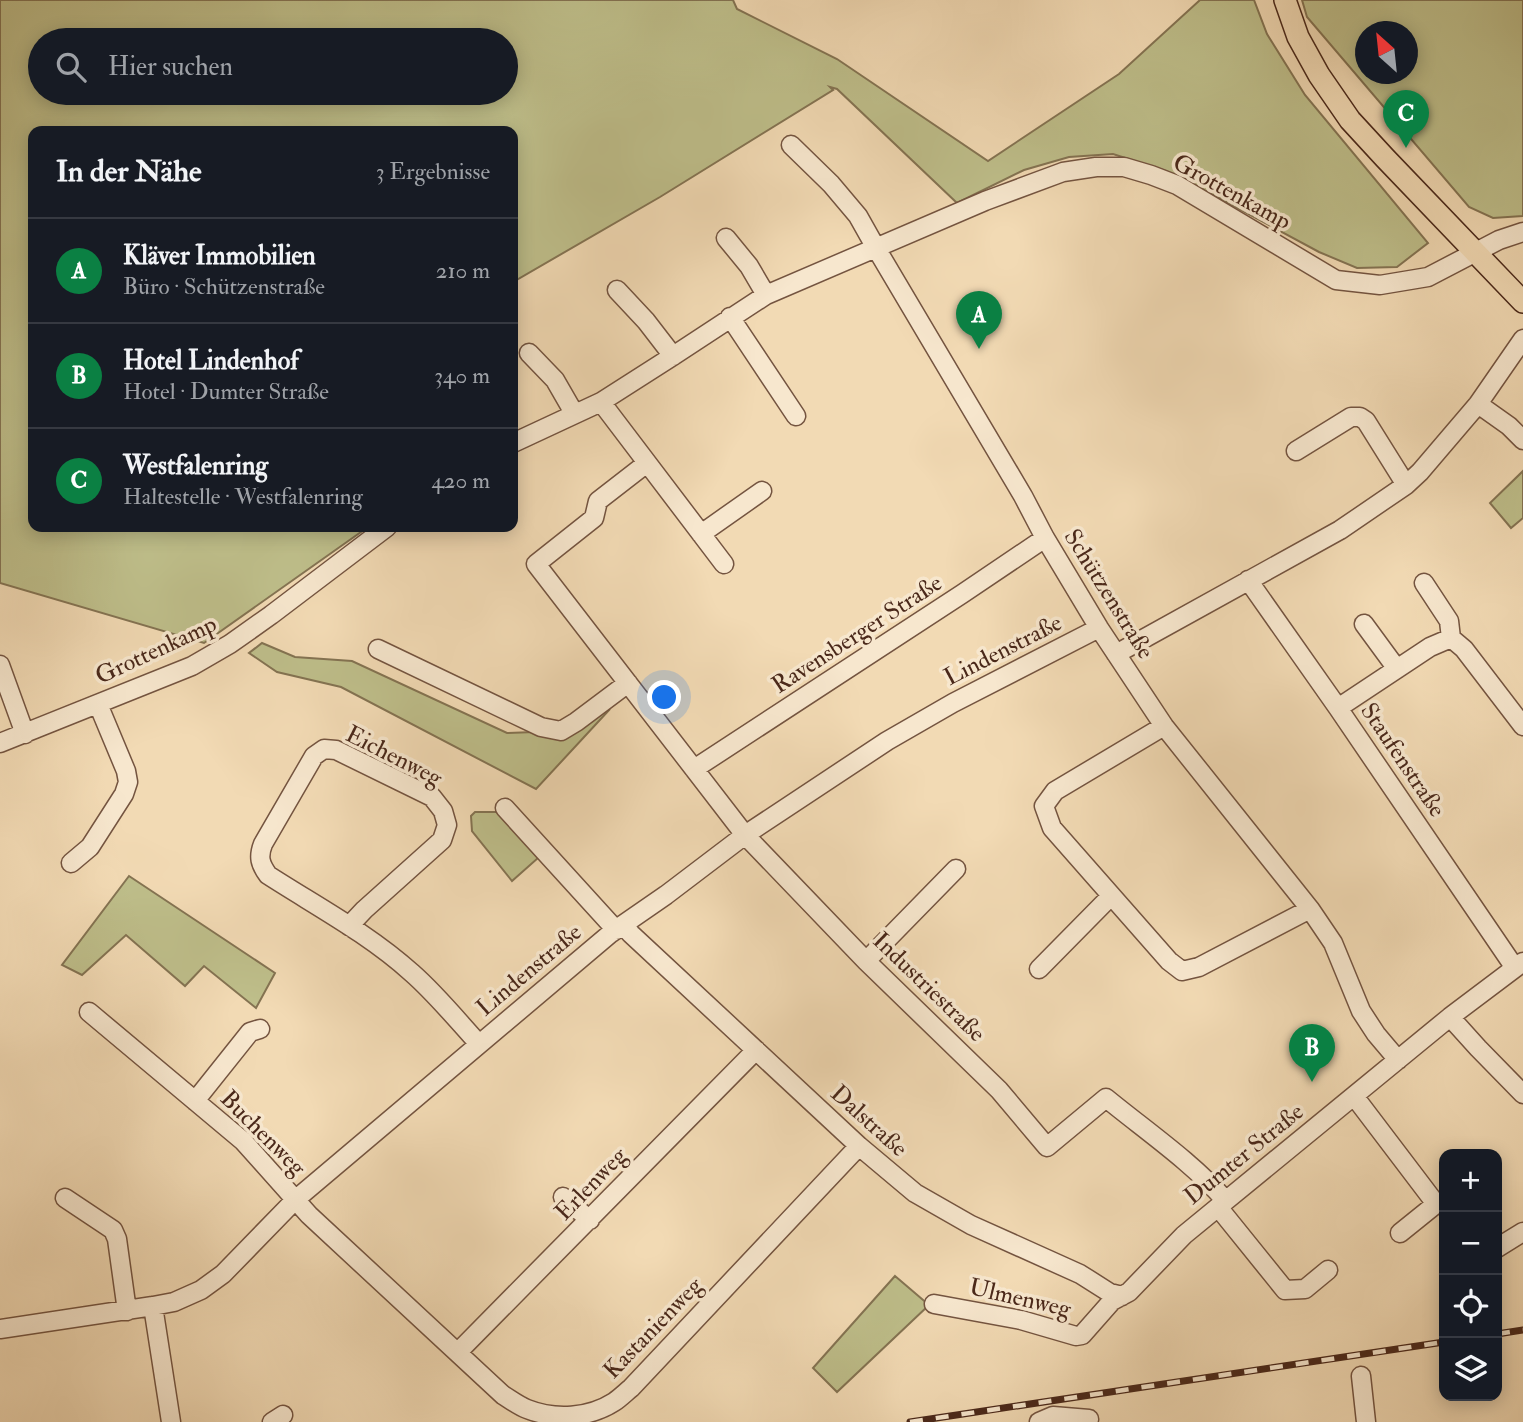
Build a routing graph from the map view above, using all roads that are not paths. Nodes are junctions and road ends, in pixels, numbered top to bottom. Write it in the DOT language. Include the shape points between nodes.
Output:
graph roads {
  1 [pos="1285,0"];
  2 [pos="791,145"];
  3 [pos="1523,232"];
  4 [pos="726,238"];
  5 [pos="876,248"];
  6 [pos="1476,253"];
  7 [pos="617,290"];
  8 [pos="766,295"];
  9 [pos="1523,302"];
  10 [pos="730,317"];
  11 [pos="1523,339"];
  12 [pos="528,353"];
  13 [pos="673,356"];
  14 [pos="601,401"];
  15 [pos="1478,404"];
  16 [pos="574,413"];
  17 [pos="796,416"];
  18 [pos="1523,440"];
  19 [pos="518,441"];
  20 [pos="1296,451"];
  21 [pos="647,463"];
  22 [pos="1406,485"];
  23 [pos="762,491"];
  24 [pos="380,532"];
  25 [pos="701,534"];
  26 [pos="1045,538"];
  27 [pos="724,564"];
  28 [pos="1248,580"];
  29 [pos="1424,583"];
  30 [pos="1364,624"];
  31 [pos="1099,628"];
  32 [pos="1451,638"];
  33 [pos="378,649"];
  34 [pos="1116,654"];
  35 [pos="0,665"];
  36 [pos="1397,669"];
  37 [pos="628,682"];
  38 [pos="98,704"];
  39 [pos="1338,708"];
  40 [pos="1164,726"];
  41 [pos="1523,726"];
  42 [pos="24,734"];
  43 [pos="0,743"];
  44 [pos="694,769"];
  45 [pos="505,808"];
  46 [pos="745,835"];
  47 [pos="71,863"];
  48 [pos="956,869"];
  49 [pos="1111,896"];
  50 [pos="1310,909"];
  51 [pos="349,926"];
  52 [pos="619,927"];
  53 [pos="866,961"];
  54 [pos="1519,965"];
  55 [pos="1039,969"];
  56 [pos="89,1012"];
  57 [pos="1450,1017"];
  58 [pos="260,1029"];
  59 [pos="479,1044"];
  60 [pos="757,1050"];
  61 [pos="1398,1060"];
  62 [pos="1523,1094"];
  63 [pos="1354,1096"];
  64 [pos="195,1101"];
  65 [pos="859,1146"];
  66 [pos="563,1197"];
  67 [pos="65,1198"];
  68 [pos="295,1200"];
  69 [pos="1221,1204"];
  70 [pos="590,1220"];
  71 [pos="1523,1232"];
  72 [pos="1400,1233"];
  73 [pos="1502,1245"];
  74 [pos="1328,1270"];
  75 [pos="1122,1296"];
  76 [pos="934,1304"];
  77 [pos="153,1307"];
  78 [pos="127,1311"];
  79 [pos="1109,1318"];
  80 [pos="0,1329"];
  81 [pos="458,1352"];
  82 [pos="1361,1376"];
  83 [pos="1090,1419"];
  84 [pos="171,1422"];
  85 [pos="1039,1422"];
  86 [pos="1366,1422"];
  1 -- 6 [label="main road" via="1298,37 1350,120"];
  2 -- 5 [label="street, Schützenstraße" via="858,216"];
  3 -- 6 [label="street, Grottenkamp"];
  4 -- 8 [label="street"];
  5 -- 6 [label="street, Grottenkamp" via="1063,172 1124,167 1177,186 1336,280 1380,285 1428,277"];
  5 -- 8 [label="street, Grottenkamp"];
  5 -- 26 [label="street, Schützenstraße"];
  6 -- 9 [label="main road"];
  7 -- 13 [label="street"];
  8 -- 10 [label="street, Grottenkamp"];
  10 -- 13 [label="street, Grottenkamp"];
  10 -- 17 [label="street"];
  11 -- 15 [label="street"];
  12 -- 16 [label="street" via="555,380"];
  13 -- 14 [label="street, Grottenkamp"];
  14 -- 16 [label="street, Grottenkamp"];
  14 -- 21 [label="street"];
  15 -- 18 [label="street"];
  15 -- 22 [label="street"];
  16 -- 19 [label="street, Grottenkamp"];
  20 -- 22 [label="street" via="1360,417"];
  21 -- 25 [label="street"];
  21 -- 37 [label="street, Industriestraße" via="597,501 594,519 536,564"];
  22 -- 28 [label="street" via="1340,530"];
  23 -- 25 [label="street"];
  24 -- 38 [label="street, Grottenkamp" via="230,644 192,666"];
  25 -- 27 [label="street"];
  26 -- 31 [label="street, Schützenstraße"];
  26 -- 44 [label="street, Ravensberger Straße"];
  28 -- 34 [label="street"];
  28 -- 39 [label="street, Staufenstraße"];
  29 -- 32 [label="street" via="1449,621"];
  30 -- 36 [label="street"];
  31 -- 34 [label="street, Schützenstraße"];
  31 -- 46 [label="street, Lindenstraße" via="887,741"];
  32 -- 36 [label="street"];
  32 -- 41 [label="street"];
  33 -- 37 [label="street" via="541,727 561,731"];
  34 -- 40 [label="street, Schützenstraße"];
  35 -- 42 [label="street"];
  36 -- 39 [label="street"];
  37 -- 44 [label="street, Industriestraße"];
  38 -- 42 [label="street, Grottenkamp"];
  38 -- 47 [label="street" via="128,782 90,847"];
  39 -- 54 [label="street, Staufenstraße"];
  40 -- 49 [label="street" via="1055,791 1044,806 1052,828"];
  40 -- 50 [label="street, Schützenstraße"];
  42 -- 43 [label="street, Grottenkamp"];
  44 -- 46 [label="street, Industriestraße"];
  45 -- 52 [label="street, Dalstraße"];
  46 -- 52 [label="street, Lindenstraße"];
  46 -- 53 [label="street, Industriestraße"];
  48 -- 53 [label="street"];
  49 -- 50 [label="street" via="1182,971 1199,968"];
  49 -- 55 [label="street"];
  50 -- 61 [label="street, Schützenstraße" via="1333,943 1361,1011"];
  51 -- 51 [label="street, Eichenweg" via="268,875 259,855 314,756 324,749 336,750 432,797 447,825 442,840"];
  51 -- 59 [label="street, Eichenweg" via="411,971"];
  52 -- 59 [label="street, Lindenstraße"];
  52 -- 60 [label="street, Dalstraße"];
  53 -- 69 [label="street, Industriestraße" via="999,1090 1047,1147 1106,1098 1215,1188"];
  54 -- 57 [label="street, Dumter Straße"];
  56 -- 64 [label="street, Buchenweg"];
  57 -- 61 [label="street, Dumter Straße"];
  57 -- 62 [label="street"];
  58 -- 64 [label="street, Buchenweg" via="250,1031"];
  59 -- 68 [label="street, Lindenstraße"];
  60 -- 65 [label="street, Dalstraße"];
  60 -- 70 [label="street, Erlenweg"];
  61 -- 63 [label="street, Dumter Straße"];
  63 -- 69 [label="street, Dumter Straße"];
  63 -- 72 [label="street" via="1436,1204"];
  64 -- 68 [label="street, Buchenweg" via="243,1141"];
  65 -- 75 [label="street, Dalstraße" via="915,1193 971,1225"];
  65 -- 81 [label="street, Kastanienweg" via="615,1402 570,1416 525,1409 503,1395"];
  66 -- 70 [label="street"];
  67 -- 78 [label="street" via="113,1230"];
  68 -- 77 [label="street, Lindenstraße" via="223,1274 201,1290"];
  68 -- 81 [label="street, Kastanienweg"];
  69 -- 74 [label="street" via="1285,1290 1305,1289"];
  69 -- 75 [label="street, Dumter Straße"];
  70 -- 81 [label="street, Erlenweg"];
  71 -- 73 [label="street"];
  75 -- 76 [label="street, Ulmenweg" via="1076,1336 1021,1320"];
  75 -- 79 [label="street, Dumter Straße"];
  77 -- 78 [label="street, Lindenstraße"];
  77 -- 84 [label="street"];
  78 -- 80 [label="street, Lindenstraße"];
  82 -- 86 [label="street"];
  83 -- 85 [label="street" via="1053,1416"];
}
